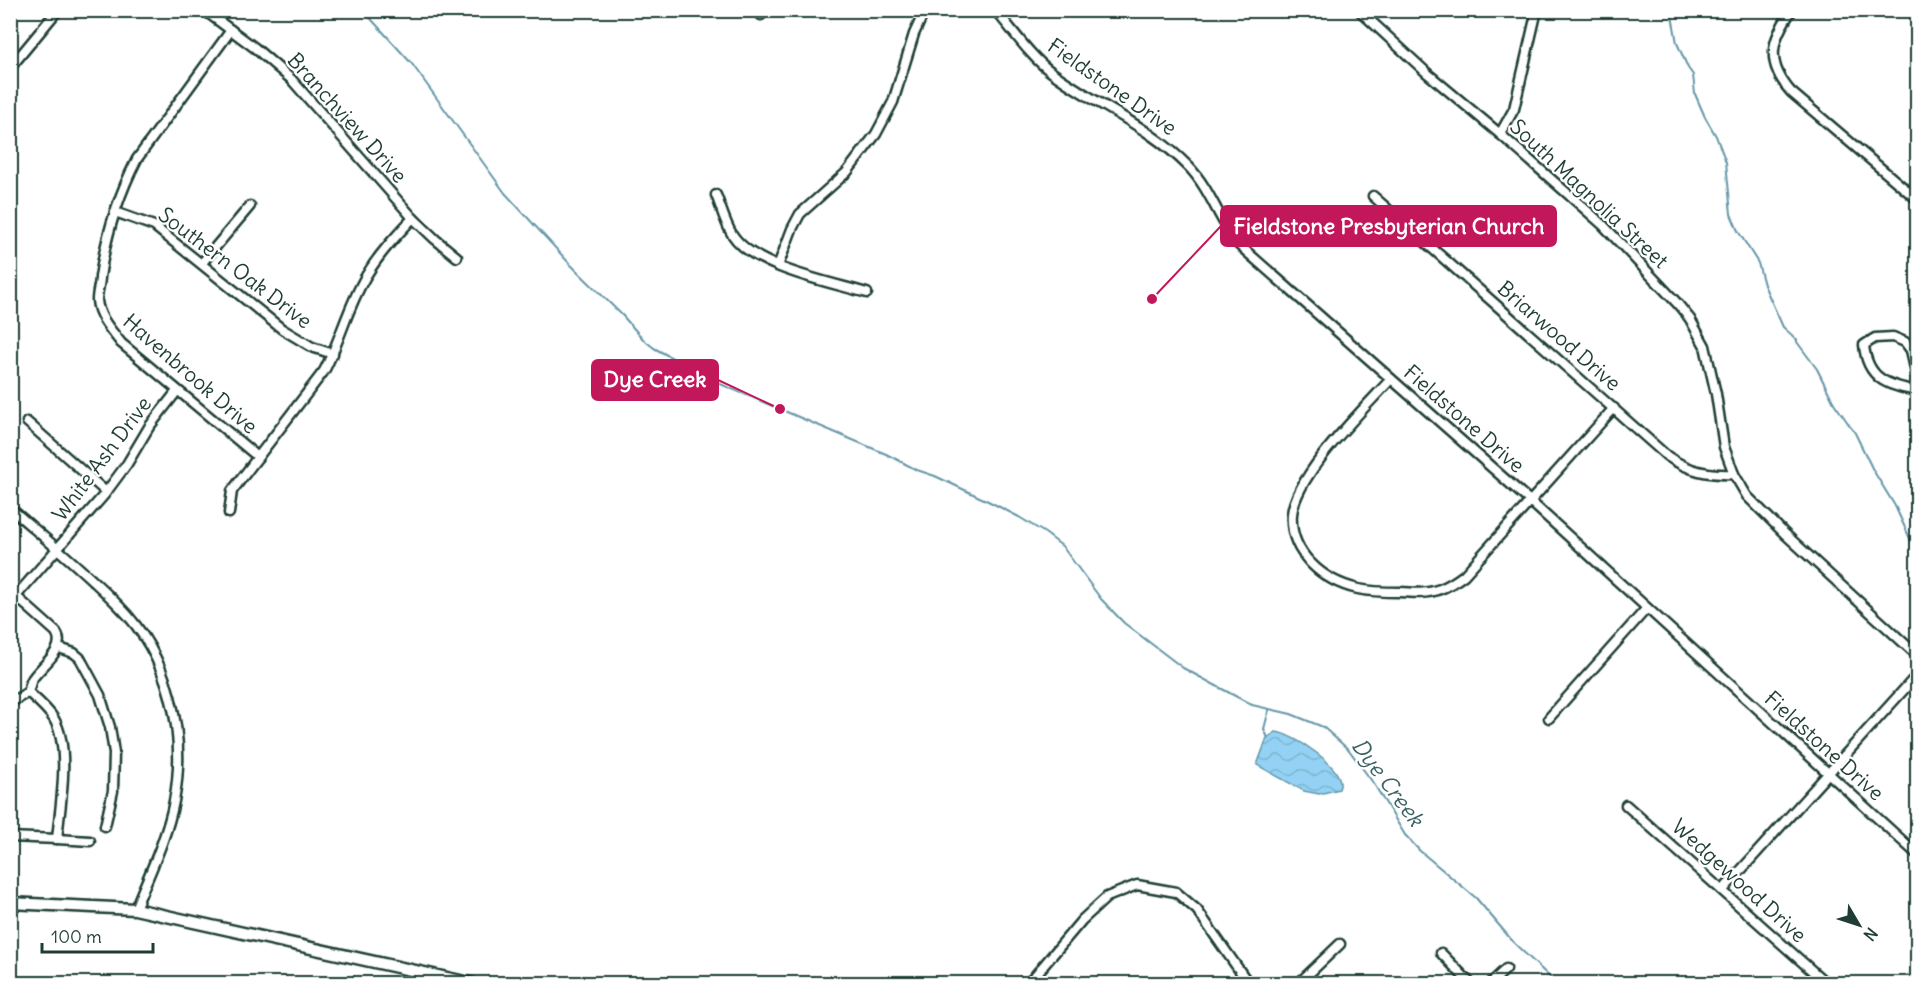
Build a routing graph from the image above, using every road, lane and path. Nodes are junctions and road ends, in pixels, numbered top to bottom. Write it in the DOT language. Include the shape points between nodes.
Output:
graph roads {
  1 [pos="58,10"];
  2 [pos="204,10"];
  3 [pos="925,10"];
  4 [pos="994,10"];
  5 [pos="1359,10"];
  6 [pos="1537,10"];
  7 [pos="1792,10"];
  8 [pos="231,30"];
  9 [pos="10,68"];
  10 [pos="1500,134"];
  11 [pos="716,195"];
  12 [pos="1373,196"];
  13 [pos="1917,200"];
  14 [pos="250,206"];
  15 [pos="115,212"];
  16 [pos="413,218"];
  17 [pos="457,257"];
  18 [pos="202,263"];
  19 [pos="778,266"];
  20 [pos="867,293"];
  21 [pos="333,354"];
  22 [pos="1391,378"];
  23 [pos="1917,383"];
  24 [pos="177,391"];
  25 [pos="1917,391"];
  26 [pos="1614,408"];
  27 [pos="27,422"];
  28 [pos="258,457"];
  29 [pos="1734,474"];
  30 [pos="106,492"];
  31 [pos="1531,502"];
  32 [pos="10,508"];
  33 [pos="229,513"];
  34 [pos="56,549"];
  35 [pos="13,593"];
  36 [pos="1647,608"];
  37 [pos="59,648"];
  38 [pos="1917,656"];
  39 [pos="1917,674"];
  40 [pos="28,692"];
  41 [pos="10,703"];
  42 [pos="1549,717"];
  43 [pos="1827,773"];
  44 [pos="1626,806"];
  45 [pos="105,826"];
  46 [pos="10,837"];
  47 [pos="57,839"];
  48 [pos="90,841"];
  49 [pos="1917,855"];
  50 [pos="1723,890"];
  51 [pos="10,903"];
  52 [pos="135,909"];
  53 [pos="1340,944"];
  54 [pos="1441,953"];
  55 [pos="1506,969"];
  56 [pos="474,984"];
  57 [pos="1028,984"];
  58 [pos="1249,984"];
  59 [pos="1298,984"];
  60 [pos="1471,984"];
  61 [pos="1490,984"];
  62 [pos="1827,984"];
  1 -- 9 [label="street"];
  2 -- 8 [label="street, Branchview Drive"];
  3 -- 19 [label="street" via="892,102 876,134 847,172 800,214"];
  4 -- 22 [label="street, Fieldstone Drive" via="1048,69 1150,132 1169,148 1200,181 1238,244"];
  5 -- 10 [label="street, South Magnolia Street"];
  6 -- 10 [label="street" via="1514,109"];
  7 -- 13 [label="street" via="1779,28 1774,46 1775,68 1781,81"];
  8 -- 15 [label="street, Havenbrook Drive" via="137,159"];
  8 -- 16 [label="street, Branchview Drive" via="291,79"];
  10 -- 29 [label="street, South Magnolia Street" via="1603,225 1690,319 1705,346 1724,447"];
  11 -- 19 [label="street" via="732,234 752,254"];
  12 -- 26 [label="street, Briarwood Drive"];
  14 -- 18 [label="street"];
  15 -- 18 [label="street, Southern Oak Drive" via="154,226"];
  15 -- 24 [label="street, Havenbrook Drive" via="97,301 104,321 121,343"];
  16 -- 17 [label="street, Branchview Drive"];
  16 -- 21 [label="street" via="365,278"];
  18 -- 21 [label="street, Southern Oak Drive" via="282,329"];
  19 -- 20 [label="street"];
  21 -- 28 [label="street"];
  22 -- 31 [label="street, Fieldstone Drive"];
  22 -- 31 [label="street" via="1318,461 1298,494 1292,513 1293,533 1300,551 1315,568 1358,589 1424,593 1439,590 1464,575"];
  23 -- 25 [label="street" via="1911,350 1905,342 1893,337 1875,338 1864,345 1865,358 1876,376"];
  24 -- 28 [label="street, Havenbrook Drive"];
  24 -- 30 [label="street, White Ash Drive"];
  26 -- 29 [label="street, Briarwood Drive" via="1682,466 1700,473"];
  26 -- 31 [label="street"];
  27 -- 30 [label="street"];
  28 -- 33 [label="street" via="232,491"];
  29 -- 38 [label="street, South Magnolia Street" via="1758,508"];
  30 -- 34 [label="street, White Ash Drive"];
  31 -- 36 [label="street, Fieldstone Drive"];
  32 -- 34 [label="street"];
  34 -- 35 [label="street, White Ash Drive"];
  34 -- 52 [label="street" via="121,607 159,665 171,698 177,733 174,803"];
  35 -- 37 [label="street" via="56,632"];
  36 -- 42 [label="street"];
  36 -- 43 [label="street, Fieldstone Drive"];
  37 -- 40 [label="street" via="31,681"];
  37 -- 45 [label="street" via="80,658 100,695 110,727 113,791"];
  39 -- 43 [label="street"];
  40 -- 41 [label="street"];
  40 -- 47 [label="street" via="55,721 60,737"];
  43 -- 49 [label="street, Fieldstone Drive"];
  43 -- 50 [label="street"];
  44 -- 50 [label="street, Wedgewood Drive"];
  46 -- 47 [label="street"];
  47 -- 48 [label="street"];
  50 -- 62 [label="street, Wedgewood Drive"];
  51 -- 52 [label="main road"];
  52 -- 56 [label="main road"];
  53 -- 59 [label="street"];
  54 -- 60 [label="street"];
  55 -- 61 [label="street"];
  57 -- 58 [label="street" via="1082,920 1107,897 1137,885 1176,892 1197,910"];
}
